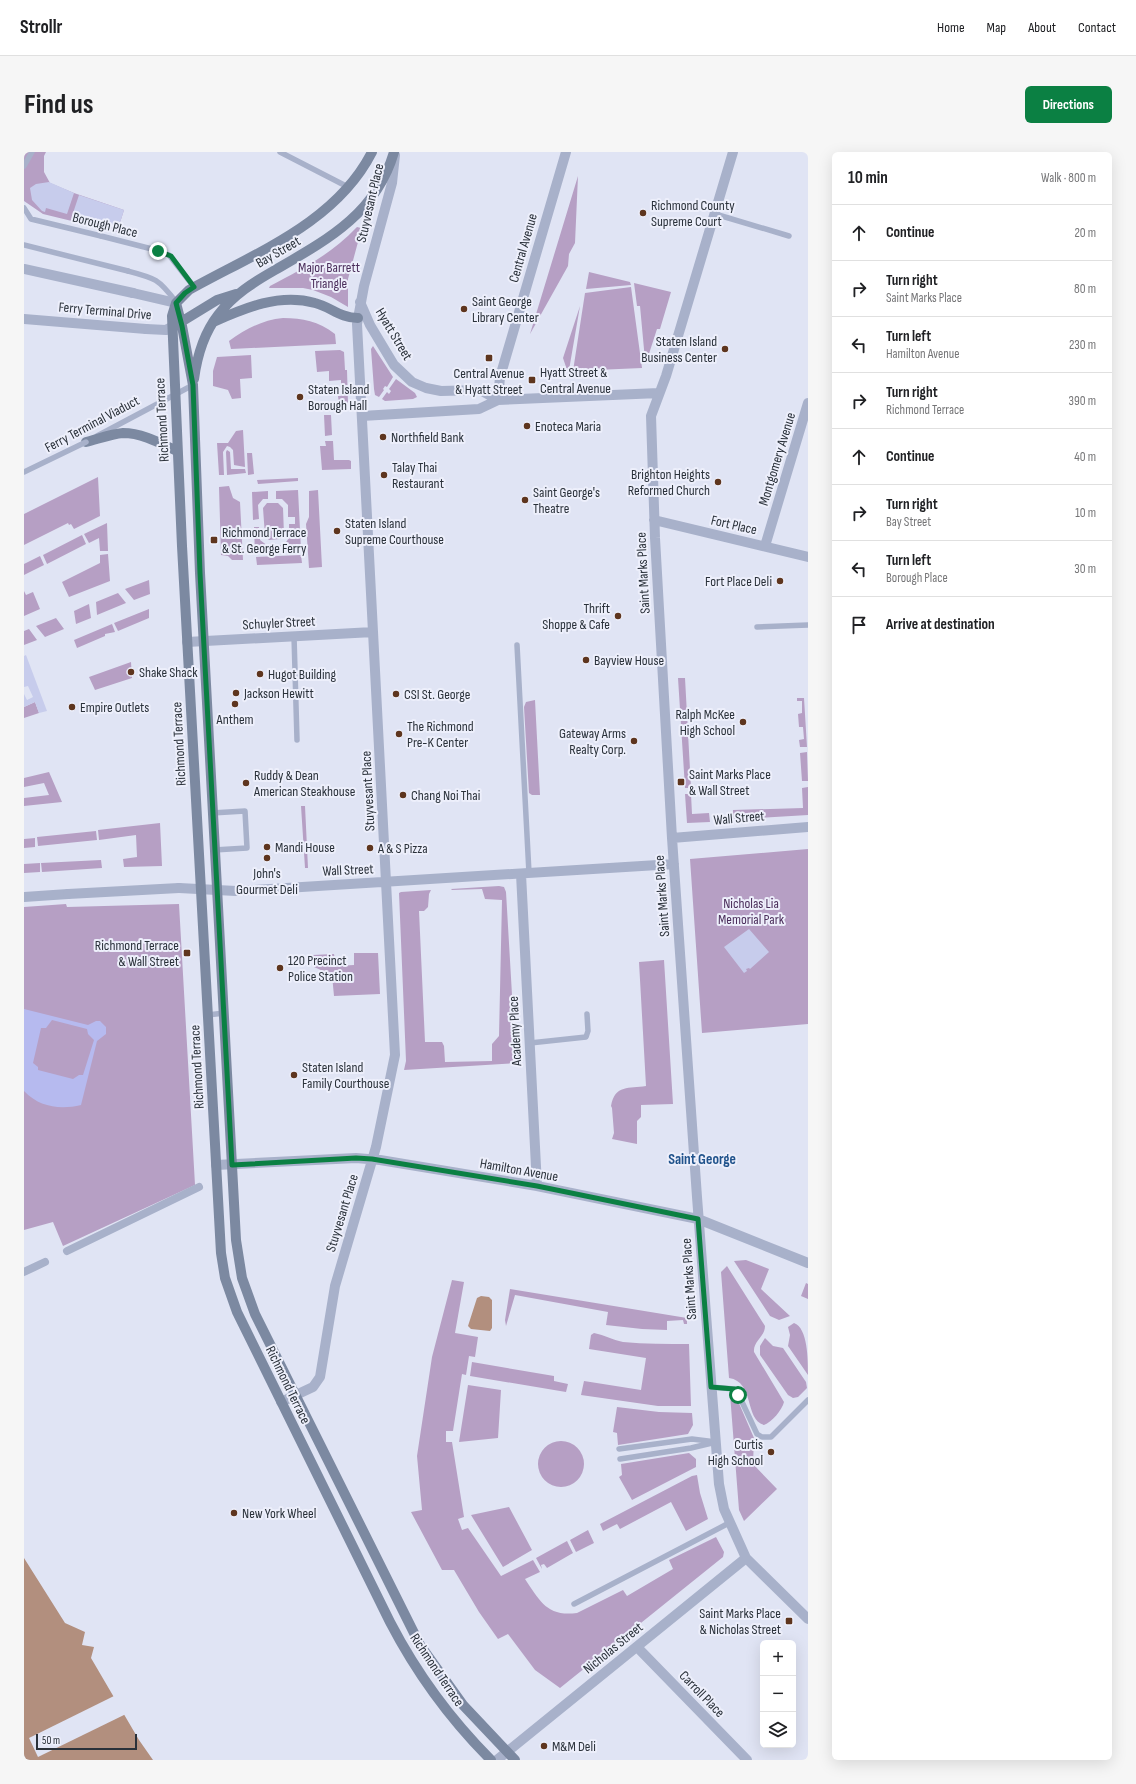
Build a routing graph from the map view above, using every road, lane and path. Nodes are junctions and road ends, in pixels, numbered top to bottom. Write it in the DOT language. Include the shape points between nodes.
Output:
graph roads {
  1 [pos="32,152"];
  2 [pos="280,152"];
  3 [pos="372,152"];
  4 [pos="395,152"];
  5 [pos="566,152"];
  6 [pos="733,152"];
  7 [pos="24,166"];
  8 [pos="348,187"];
  9 [pos="24,208"];
  10 [pos="714,214"];
  11 [pos="789,236"];
  12 [pos="24,245"];
  13 [pos="24,269"];
  14 [pos="194,287"];
  15 [pos="238,294"];
  16 [pos="360,302"];
  17 [pos="176,303"];
  18 [pos="358,318"];
  19 [pos="24,319"];
  20 [pos="181,322"];
  21 [pos="213,322"];
  22 [pos="171,328"];
  23 [pos="193,385"];
  24 [pos="659,393"];
  25 [pos="174,395"];
  26 [pos="498,400"];
  27 [pos="808,403"];
  28 [pos="362,416"];
  29 [pos="86,442"];
  30 [pos="177,451"];
  31 [pos="24,472"];
  32 [pos="654,520"];
  33 [pos="765,546"];
  34 [pos="808,557"];
  35 [pos="808,625"];
  36 [pos="757,627"];
  37 [pos="373,632"];
  38 [pos="294,636"];
  39 [pos="203,641"];
  40 [pos="187,642"];
  41 [pos="517,645"];
  42 [pos="297,740"];
  43 [pos="212,813"];
  44 [pos="808,827"];
  45 [pos="672,838"];
  46 [pos="214,850"];
  47 [pos="674,864"];
  48 [pos="525,873"];
  49 [pos="386,882"];
  50 [pos="201,889"];
  51 [pos="217,890"];
  52 [pos="24,897"];
  53 [pos="224,1014"];
  54 [pos="587,1014"];
  55 [pos="208,1015"];
  56 [pos="530,1043"];
  57 [pos="372,1159"];
  58 [pos="216,1165"];
  59 [pos="232,1165"];
  60 [pos="537,1186"];
  61 [pos="199,1187"];
  62 [pos="698,1219"];
  63 [pos="67,1251"];
  64 [pos="45,1262"];
  65 [pos="808,1263"];
  66 [pos="24,1272"];
  67 [pos="711,1387"];
  68 [pos="295,1395"];
  69 [pos="808,1400"];
  70 [pos="281,1402"];
  71 [pos="716,1442"];
  72 [pos="619,1449"];
  73 [pos="620,1459"];
  74 [pos="730,1523"];
  75 [pos="746,1558"];
  76 [pos="574,1604"];
  77 [pos="808,1619"];
  78 [pos="636,1647"];
  79 [pos="507,1752"];
  80 [pos="491,1760"];
  81 [pos="497,1760"];
  82 [pos="515,1760"];
  83 [pos="747,1760"];
  1 -- 7 [label="lane"];
  2 -- 8 [label="lane"];
  3 -- 8 [label="main road, Bay Street"];
  4 -- 15 [label="main road, Bay Street" via="376,192 348,223 318,245"];
  4 -- 16 [label="street, Stuyvesant Place" via="392,183"];
  5 -- 26 [label="street, Central Avenue" via="500,377"];
  6 -- 10 [label="street, Saint Marks Place"];
  8 -- 14 [label="main road, Bay Street" via="330,206 307,223"];
  9 -- 14 [label="lane, Borough Place, bridge" via="31,219 169,255"];
  10 -- 11 [label="lane"];
  10 -- 24 [label="street, Saint Marks Place"];
  12 -- 17 [label="lane, bridge" via="150,276 157,280"];
  13 -- 17 [label="street, Ferry Terminal Drive, bridge"];
  14 -- 17 [label="main road, Bay Street"];
  15 -- 20 [label="main road" via="216,300"];
  15 -- 21 [label="main road, Bay Street"];
  16 -- 18 [label="street, Stuyvesant Place"];
  16 -- 26 [label="street, Hyatt Street" via="370,325 394,365 412,382 441,391 480,390"];
  17 -- 20 [label="main road"];
  17 -- 22 [label="main road, Richmond Terrace" via="172,311"];
  18 -- 21 [label="main road" via="346,318 308,301 281,300 250,306"];
  18 -- 28 [label="street, Stuyvesant Place"];
  19 -- 22 [label="street, Ferry Terminal Drive, bridge" via="162,330"];
  20 -- 22 [label="street, Ferry Terminal Drive"];
  20 -- 23 [label="main road"];
  21 -- 23 [label="main road, Bay Street" via="200,354"];
  22 -- 25 [label="main road, Richmond Terrace"];
  23 -- 25 [label="lane, Ferry Terminal Viaduct"];
  23 -- 39 [label="main road, Richmond Terrace"];
  24 -- 26 [label="street"];
  24 -- 32 [label="street, Saint Marks Place" via="651,416"];
  25 -- 29 [label="lane, Ferry Terminal Viaduct"];
  25 -- 30 [label="main road, Richmond Terrace"];
  26 -- 28 [label="street" via="479,409"];
  27 -- 33 [label="street, Montgomery Avenue"];
  28 -- 37 [label="street, Stuyvesant Place"];
  29 -- 30 [label="main road" via="117,434 131,434 149,438"];
  29 -- 31 [label="lane, Ferry Terminal Viaduct, bridge"];
  30 -- 40 [label="main road, Richmond Terrace"];
  32 -- 33 [label="street, Fort Place"];
  32 -- 45 [label="street, Saint Marks Place"];
  33 -- 34 [label="street, Fort Place"];
  35 -- 36 [label="lane"];
  37 -- 38 [label="street, Schuyler Street"];
  37 -- 49 [label="street, Stuyvesant Place"];
  38 -- 39 [label="street, Schuyler Street"];
  38 -- 42 [label="lane"];
  39 -- 40 [label="street, Schuyler Street"];
  39 -- 43 [label="main road, Richmond Terrace"];
  40 -- 50 [label="main road, Richmond Terrace"];
  41 -- 48 [label="lane"];
  43 -- 46 [label="main road, Richmond Terrace"];
  43 -- 46 [label="lane" via="245,811 247,848"];
  44 -- 45 [label="street, Wall Street"];
  45 -- 47 [label="street, Saint Marks Place"];
  46 -- 51 [label="main road, Richmond Terrace"];
  47 -- 48 [label="street, Wall Street"];
  47 -- 62 [label="street, Saint Marks Place"];
  48 -- 49 [label="street, Wall Street"];
  48 -- 56 [label="street, Academy Place"];
  49 -- 51 [label="street, Wall Street"];
  49 -- 57 [label="street, Stuyvesant Place" via="395,1049 393,1069"];
  50 -- 51 [label="street, Wall Street"];
  50 -- 52 [label="street, Wall Street, bridge"];
  50 -- 55 [label="main road, Richmond Terrace"];
  51 -- 53 [label="main road, Richmond Terrace"];
  53 -- 55 [label="lane"];
  53 -- 59 [label="main road, Richmond Terrace"];
  54 -- 56 [label="lane" via="586,1037"];
  55 -- 58 [label="main road, Richmond Terrace"];
  56 -- 60 [label="street, Academy Place"];
  57 -- 59 [label="street, Hamilton Avenue"];
  57 -- 60 [label="street, Hamilton Avenue"];
  57 -- 68 [label="street, Stuyvesant Place" via="335,1286 320,1377 313,1387"];
  58 -- 59 [label="street, Hamilton Avenue"];
  58 -- 70 [label="main road, Richmond Terrace" via="221,1253 228,1289"];
  59 -- 68 [label="main road, Richmond Terrace" via="237,1253 242,1278 255,1314"];
  60 -- 62 [label="street, Hamilton Avenue"];
  61 -- 63 [label="street"];
  62 -- 65 [label="street, Hamilton Avenue"];
  62 -- 67 [label="street, Saint Marks Place"];
  64 -- 66 [label="street"];
  67 -- 69 [label="lane" via="734,1389 757,1434 767,1438"];
  67 -- 71 [label="street, Saint Marks Place"];
  68 -- 70 [label="street, Stuyvesant Place"];
  68 -- 79 [label="main road, Richmond Terrace" via="420,1645 463,1705"];
  70 -- 80 [label="main road, Richmond Terrace" via="409,1656 439,1701"];
  71 -- 72 [label="lane" via="692,1439"];
  71 -- 73 [label="lane"];
  71 -- 74 [label="street, Saint Marks Place" via="720,1490"];
  74 -- 75 [label="street, Saint Marks Place"];
  74 -- 76 [label="lane"];
  75 -- 77 [label="street, Saint Marks Place"];
  75 -- 78 [label="street, Nicholas Street"];
  78 -- 79 [label="street, Nicholas Street"];
  78 -- 83 [label="street, Carroll Place"];
  79 -- 81 [label="street, Nicholas Street"];
  79 -- 82 [label="main road, Richmond Terrace"];
}
